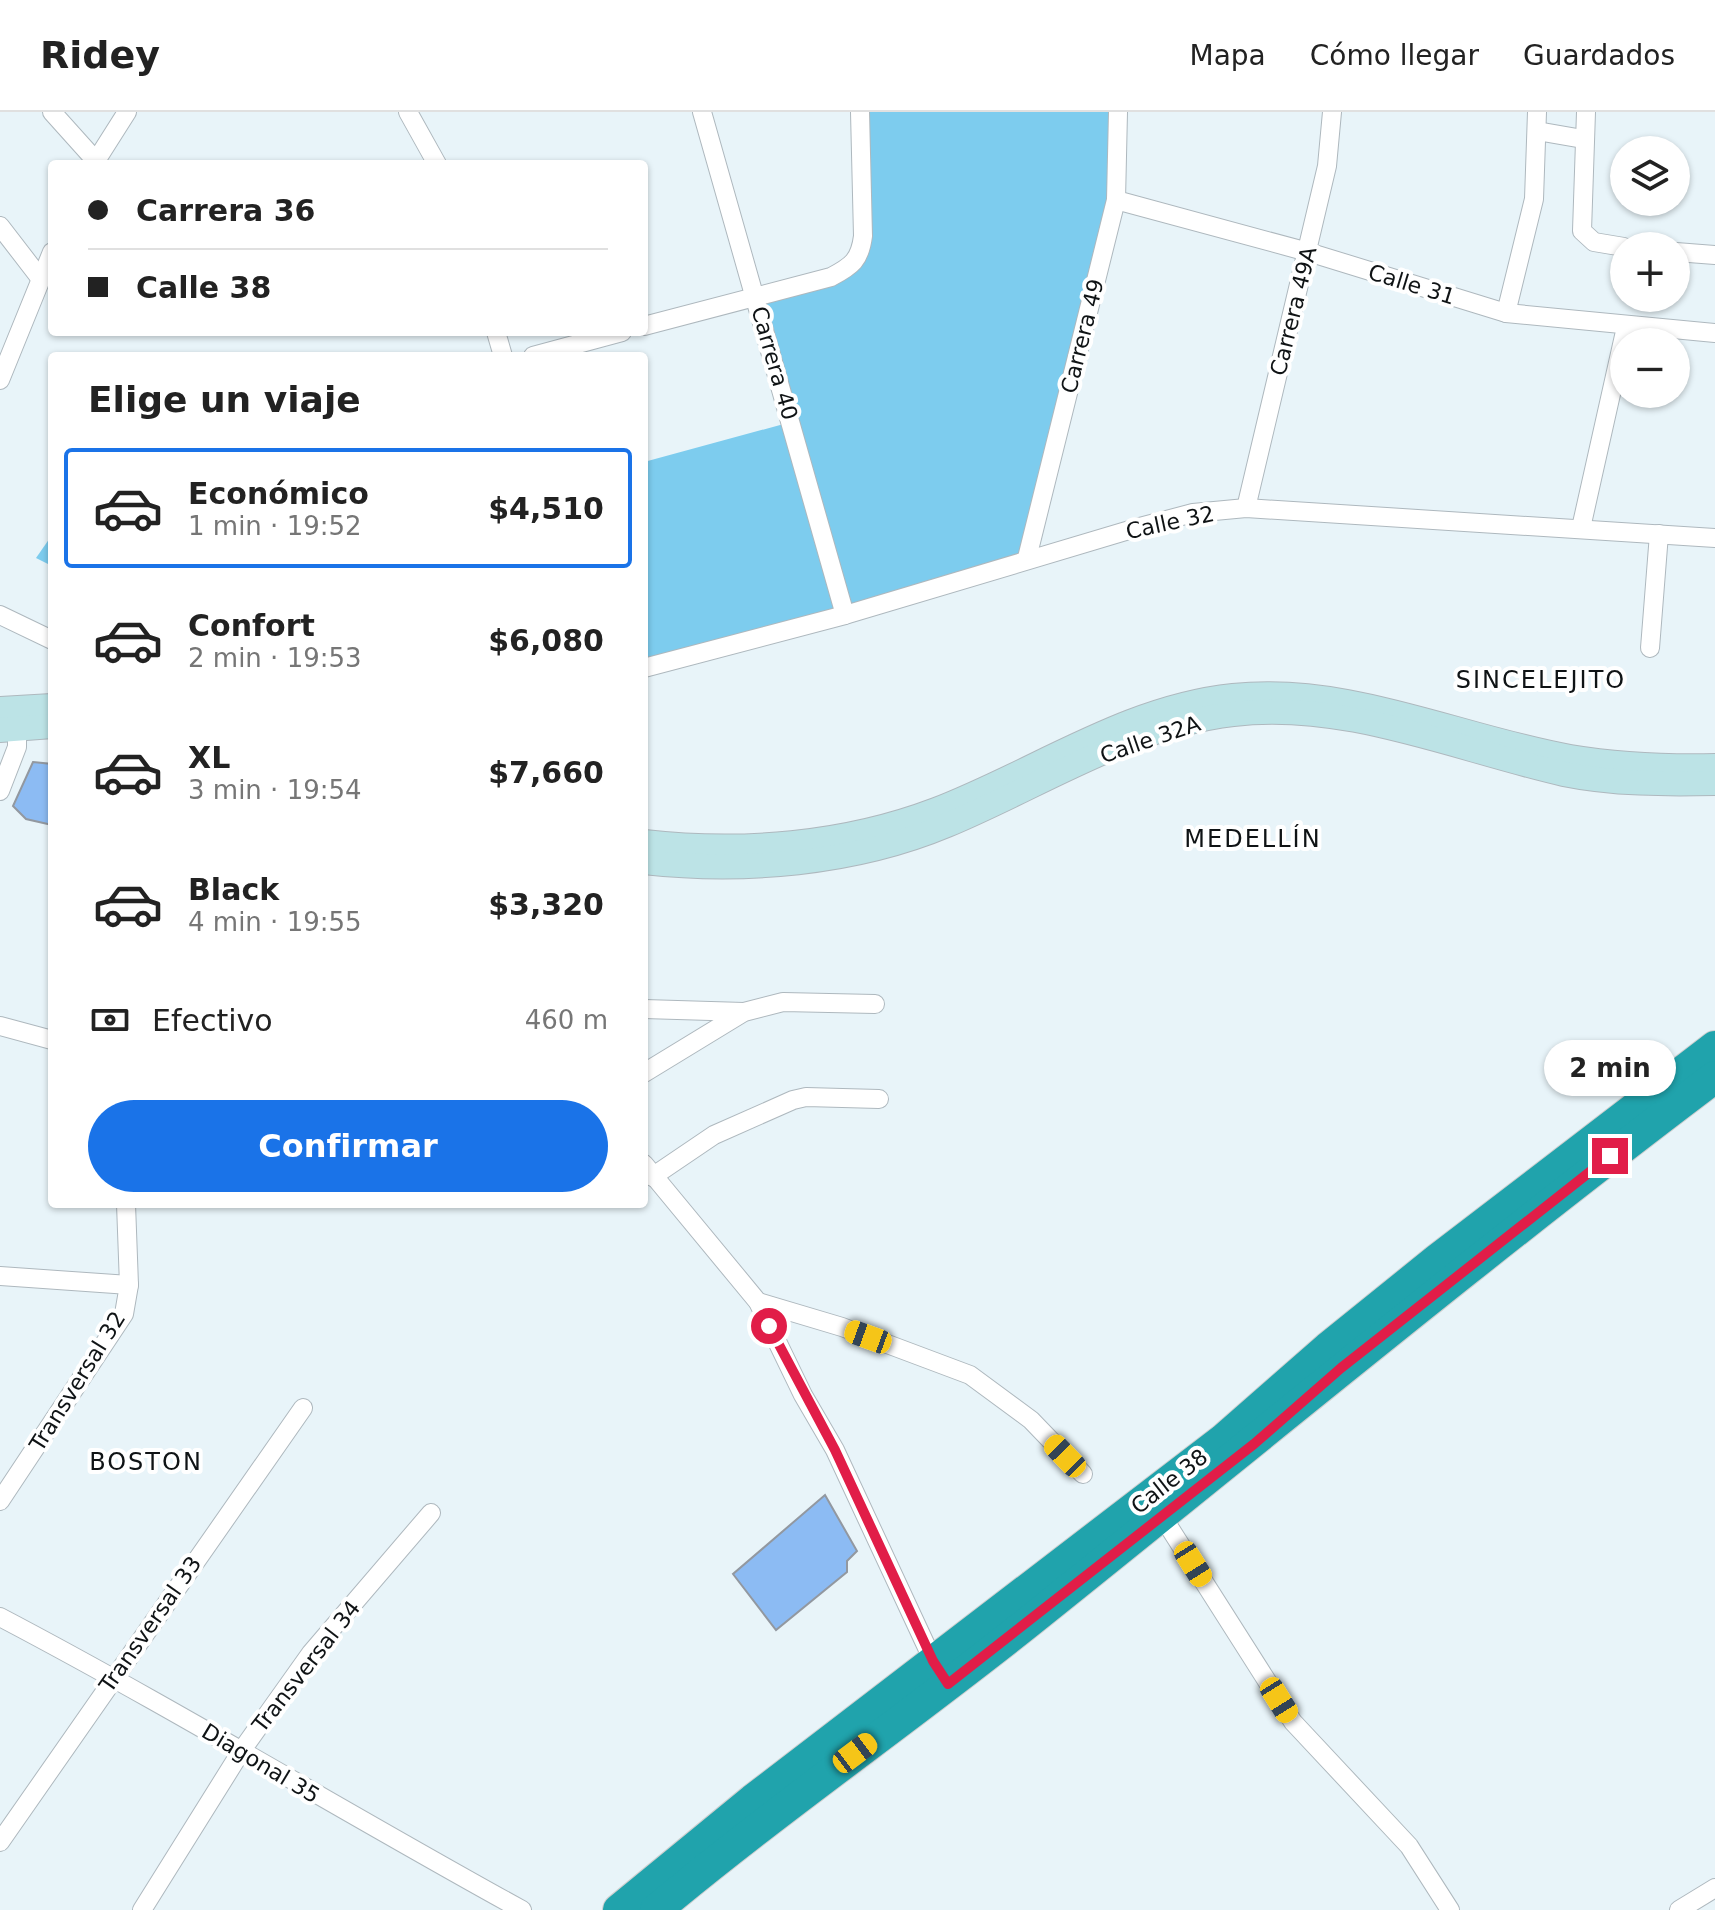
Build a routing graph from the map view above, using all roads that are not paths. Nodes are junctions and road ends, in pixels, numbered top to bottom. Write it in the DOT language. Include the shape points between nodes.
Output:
graph roads {
  1 [pos="52,112"];
  2 [pos="127,112"];
  3 [pos="702,112"];
  4 [pos="860,112"];
  5 [pos="1118,112"];
  6 [pos="1332,112"];
  7 [pos="1586,112"];
  8 [pos="409,113"];
  9 [pos="1537,121"];
  10 [pos="1583,139"];
  11 [pos="93,160"];
  12 [pos="96,160"];
  13 [pos="435,160"];
  14 [pos="1116,200"];
  15 [pos="0,226"];
  16 [pos="1610,245"];
  17 [pos="1308,252"];
  18 [pos="1690,253"];
  19 [pos="1715,255"];
  20 [pos="48,261"];
  21 [pos="40,278"];
  22 [pos="756,296"];
  23 [pos="1506,313"];
  24 [pos="648,325"];
  25 [pos="1626,327"];
  26 [pos="1715,333"];
  27 [pos="607,336"];
  28 [pos="548,352"];
  29 [pos="0,380"];
  30 [pos="1246,508"];
  31 [pos="1581,528"];
  32 [pos="1659,534"];
  33 [pos="1715,538"];
  34 [pos="1027,558"];
  35 [pos="0,615"];
  36 [pos="845,615"];
  37 [pos="48,638"];
  38 [pos="1650,648"];
  39 [pos="648,667"];
  40 [pos="48,707"];
  41 [pos="9,719"];
  42 [pos="48,725"];
  43 [pos="1715,766"];
  44 [pos="1715,783"];
  45 [pos="0,791"];
  46 [pos="648,842"];
  47 [pos="648,862"];
  48 [pos="875,1004"];
  49 [pos="648,1009"];
  50 [pos="744,1012"];
  51 [pos="0,1026"];
  52 [pos="48,1039"];
  53 [pos="1715,1047"];
  54 [pos="648,1071"];
  55 [pos="1715,1077"];
  56 [pos="879,1099"];
  57 [pos="648,1170"];
  58 [pos="126,1208"];
  59 [pos="0,1276"];
  60 [pos="129,1285"];
  61 [pos="758,1302"];
  62 [pos="303,1408"];
  63 [pos="1083,1474"];
  64 [pos="0,1501"];
  65 [pos="431,1513"];
  66 [pos="1162,1516"];
  67 [pos="0,1617"];
  68 [pos="940,1673"];
  69 [pos="112,1676"];
  70 [pos="242,1750"];
  71 [pos="0,1842"];
  72 [pos="1715,1888"];
  73 [pos="142,1910"];
  74 [pos="522,1910"];
  75 [pos="619,1910"];
  76 [pos="656,1910"];
  77 [pos="1450,1910"];
  78 [pos="1679,1910"];
  1 -- 11 [label="street"];
  2 -- 12 [label="street"];
  3 -- 22 [label="street, Carrera 40"];
  4 -- 22 [label="street" via="860,256 831,277"];
  5 -- 14 [label="street, Carrera 49"];
  6 -- 17 [label="street, Carrera 49A" via="1327,166"];
  7 -- 10 [label="street"];
  8 -- 13 [label="street"];
  9 -- 10 [label="street"];
  9 -- 23 [label="street" via="1534,199"];
  10 -- 16 [label="street" via="1582,231 1594,242"];
  14 -- 17 [label="street, Calle 31"];
  14 -- 34 [label="street, Carrera 49"];
  15 -- 21 [label="street"];
  17 -- 23 [label="street, Calle 31"];
  17 -- 30 [label="street, Carrera 49A"];
  18 -- 19 [label="street"];
  20 -- 21 [label="street"];
  21 -- 29 [label="street"];
  22 -- 24 [label="street"];
  22 -- 36 [label="street, Carrera 40"];
  23 -- 25 [label="street, Calle 31"];
  25 -- 26 [label="street, Calle 31"];
  25 -- 31 [label="street"];
  27 -- 28 [label="street"];
  30 -- 31 [label="street, Calle 32"];
  30 -- 34 [label="street, Calle 32" via="1193,513"];
  31 -- 32 [label="street, Calle 32"];
  32 -- 33 [label="street, Calle 32"];
  32 -- 38 [label="street"];
  34 -- 36 [label="street, Calle 32"];
  35 -- 37 [label="street"];
  36 -- 39 [label="street, Calle 32"];
  40 -- 41 [label="main road"];
  41 -- 42 [label="main road"];
  41 -- 45 [label="street" via="17,747"];
  43 -- 46 [label="main road, Calle 32A" via="1569,757 1321,697 1234,696 1130,722 899,823 773,845"];
  44 -- 47 [label="main road, Calle 32A" via="1567,775 1321,716 1235,714 1162,729 945,826 864,850 773,864"];
  48 -- 50 [label="street" via="783,1002"];
  49 -- 50 [label="street"];
  50 -- 54 [label="street"];
  51 -- 52 [label="street"];
  53 -- 68 [label="highway, Calle 38" via="1328,1348"];
  55 -- 66 [label="highway, Calle 38" via="1463,1271"];
  56 -- 57 [label="street" via="793,1100"];
  57 -- 61 [label="street"];
  58 -- 60 [label="street, Transversal 32"];
  59 -- 60 [label="street"];
  60 -- 64 [label="street, Transversal 32" via="124,1314"];
  61 -- 63 [label="street" via="970,1375 1031,1420"];
  61 -- 68 [label="street"];
  62 -- 69 [label="street, Transversal 33"];
  65 -- 70 [label="street, Transversal 34" via="311,1653"];
  66 -- 68 [label="highway, Calle 38"];
  66 -- 77 [label="street" via="1293,1722 1409,1846"];
  67 -- 69 [label="street, Diagonal 35"];
  68 -- 75 [label="highway, Calle 38" via="753,1800"];
  68 -- 76 [label="highway, Calle 38"];
  69 -- 70 [label="street, Diagonal 35"];
  69 -- 71 [label="street, Transversal 33"];
  70 -- 73 [label="street, Transversal 34"];
  70 -- 74 [label="street, Diagonal 35"];
  72 -- 78 [label="street"];
}
